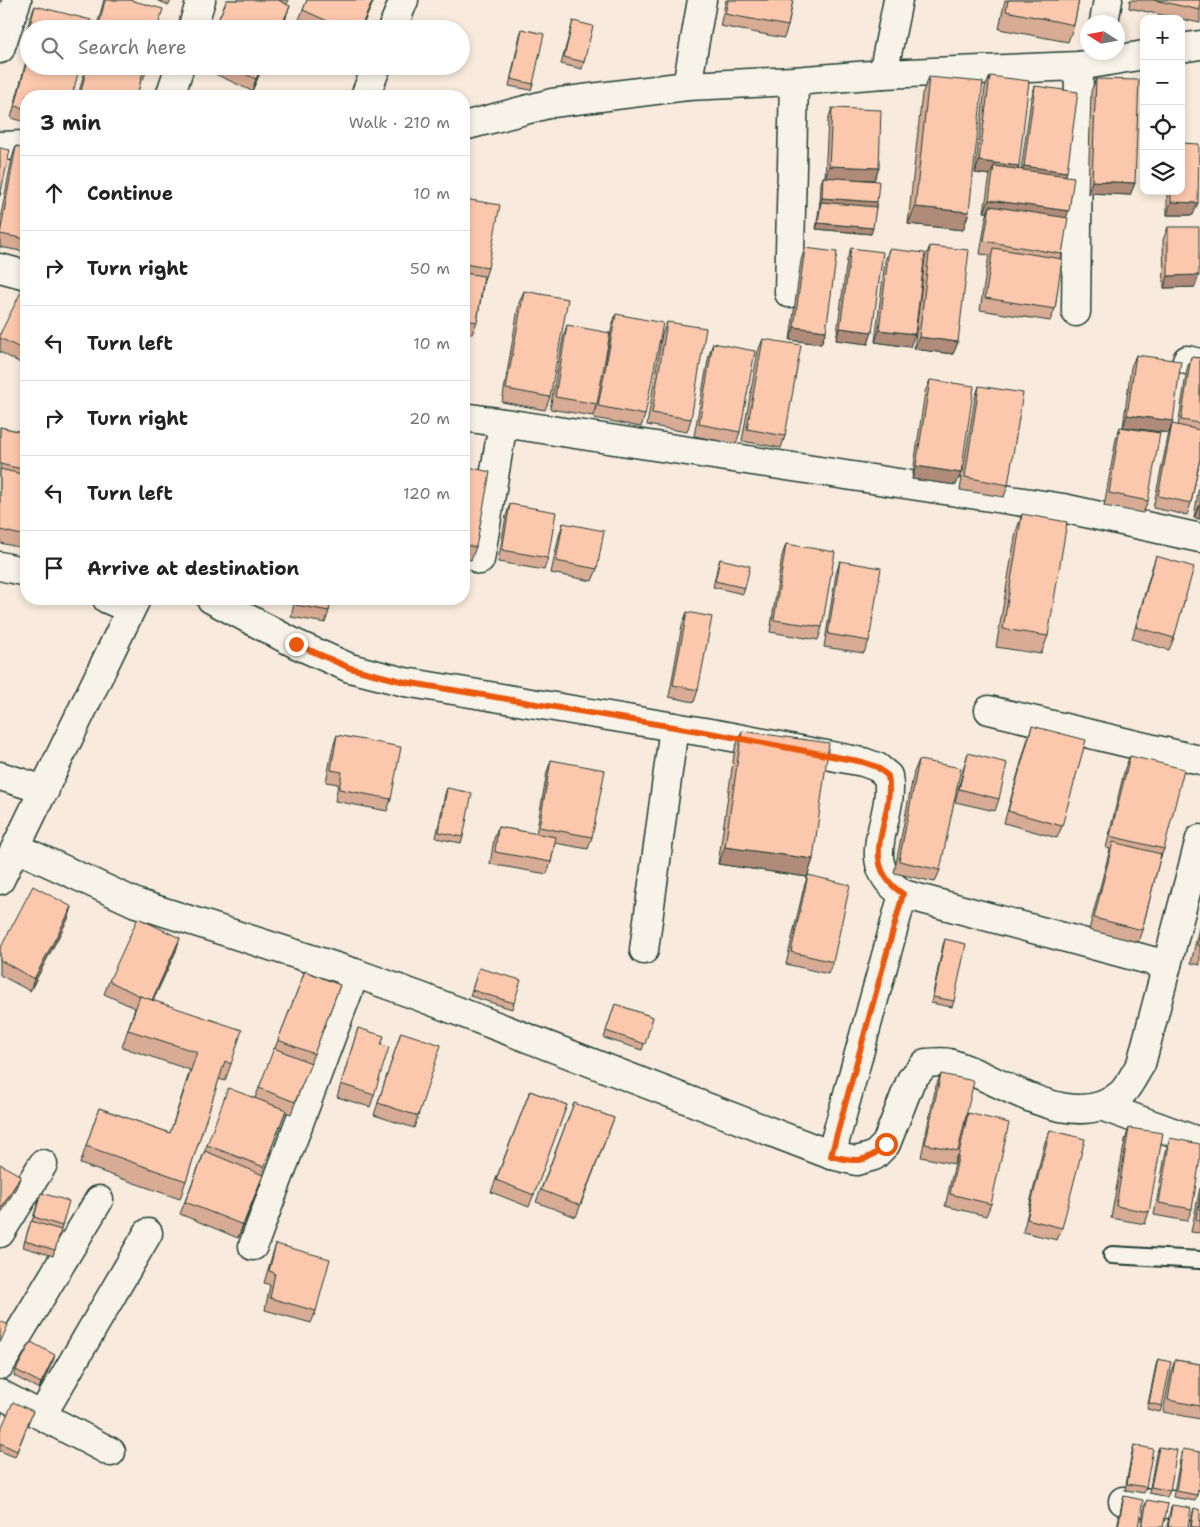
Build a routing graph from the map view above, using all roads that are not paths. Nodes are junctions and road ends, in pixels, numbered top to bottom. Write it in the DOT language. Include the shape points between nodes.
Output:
graph roads {
  1 [pos="17,0"];
  2 [pos="201,0"];
  3 [pos="404,0"];
  4 [pos="702,0"];
  5 [pos="898,0"];
  6 [pos="1108,0"];
  7 [pos="1105,15"];
  8 [pos="195,20"];
  9 [pos="396,20"];
  10 [pos="1200,45"];
  11 [pos="1185,47"];
  12 [pos="0,49"];
  13 [pos="1140,55"];
  14 [pos="1092,61"];
  15 [pos="884,74"];
  16 [pos="177,75"];
  17 [pos="373,75"];
  18 [pos="794,82"];
  19 [pos="687,86"];
  20 [pos="172,90"];
  21 [pos="367,90"];
  22 [pos="470,124"];
  23 [pos="20,145"];
  24 [pos="0,146"];
  25 [pos="0,268"];
  26 [pos="20,273"];
  27 [pos="789,293"];
  28 [pos="1076,312"];
  29 [pos="470,418"];
  30 [pos="503,423"];
  31 [pos="1200,538"];
  32 [pos="480,560"];
  33 [pos="0,566"];
  34 [pos="20,571"];
  35 [pos="123,605"];
  36 [pos="223,605"];
  37 [pos="989,710"];
  38 [pos="674,727"];
  39 [pos="1200,760"];
  40 [pos="0,776"];
  41 [pos="45,790"];
  42 [pos="1200,839"];
  43 [pos="17,848"];
  44 [pos="0,880"];
  45 [pos="903,894"];
  46 [pos="644,950"];
  47 [pos="1167,965"];
  48 [pos="355,973"];
  49 [pos="1101,1106"];
  50 [pos="1200,1142"];
  51 [pos="831,1156"];
  52 [pos="43,1164"];
  53 [pos="99,1200"];
  54 [pos="0,1233"];
  55 [pos="148,1233"];
  56 [pos="253,1246"];
  57 [pos="1112,1255"];
  58 [pos="1200,1260"];
  59 [pos="0,1365"];
  60 [pos="0,1394"];
  61 [pos="42,1415"];
  62 [pos="110,1452"];
  63 [pos="1123,1501"];
  64 [pos="1200,1506"];
  1 -- 12 [label="street"];
  2 -- 8 [label="street"];
  3 -- 9 [label="street"];
  4 -- 19 [label="street"];
  5 -- 15 [label="street"];
  6 -- 7 [label="street"];
  10 -- 11 [label="street"];
  13 -- 14 [label="street"];
  14 -- 15 [label="street"];
  14 -- 28 [label="street"];
  15 -- 18 [label="street"];
  16 -- 20 [label="street"];
  17 -- 21 [label="street"];
  18 -- 19 [label="street"];
  18 -- 27 [label="street"];
  19 -- 22 [label="street" via="552,103"];
  23 -- 24 [label="street"];
  25 -- 26 [label="street"];
  29 -- 30 [label="street"];
  30 -- 31 [label="street" via="1063,508"];
  30 -- 32 [label="street"];
  33 -- 34 [label="street"];
  35 -- 41 [label="street"];
  36 -- 38 [label="street" via="296,644 350,668 405,682"];
  37 -- 39 [label="street"];
  38 -- 45 [label="street" via="877,767 888,776 891,788 879,844 880,871 889,884"];
  38 -- 46 [label="street"];
  40 -- 41 [label="street"];
  41 -- 43 [label="street"];
  42 -- 47 [label="street"];
  43 -- 44 [label="street"];
  43 -- 48 [label="street" via="136,903"];
  45 -- 47 [label="street"];
  45 -- 51 [label="street"];
  47 -- 49 [label="street" via="1141,1064 1122,1093"];
  48 -- 51 [label="street"];
  48 -- 56 [label="street"];
  49 -- 50 [label="street"];
  49 -- 51 [label="street" via="1074,1109 1050,1105 948,1062 926,1063 910,1080 886,1144 874,1156 856,1161"];
  52 -- 54 [label="street"];
  53 -- 59 [label="street"];
  55 -- 61 [label="street"];
  57 -- 58 [label="lane"];
  60 -- 61 [label="street"];
  61 -- 62 [label="street"];
  63 -- 64 [label="street"];
}
